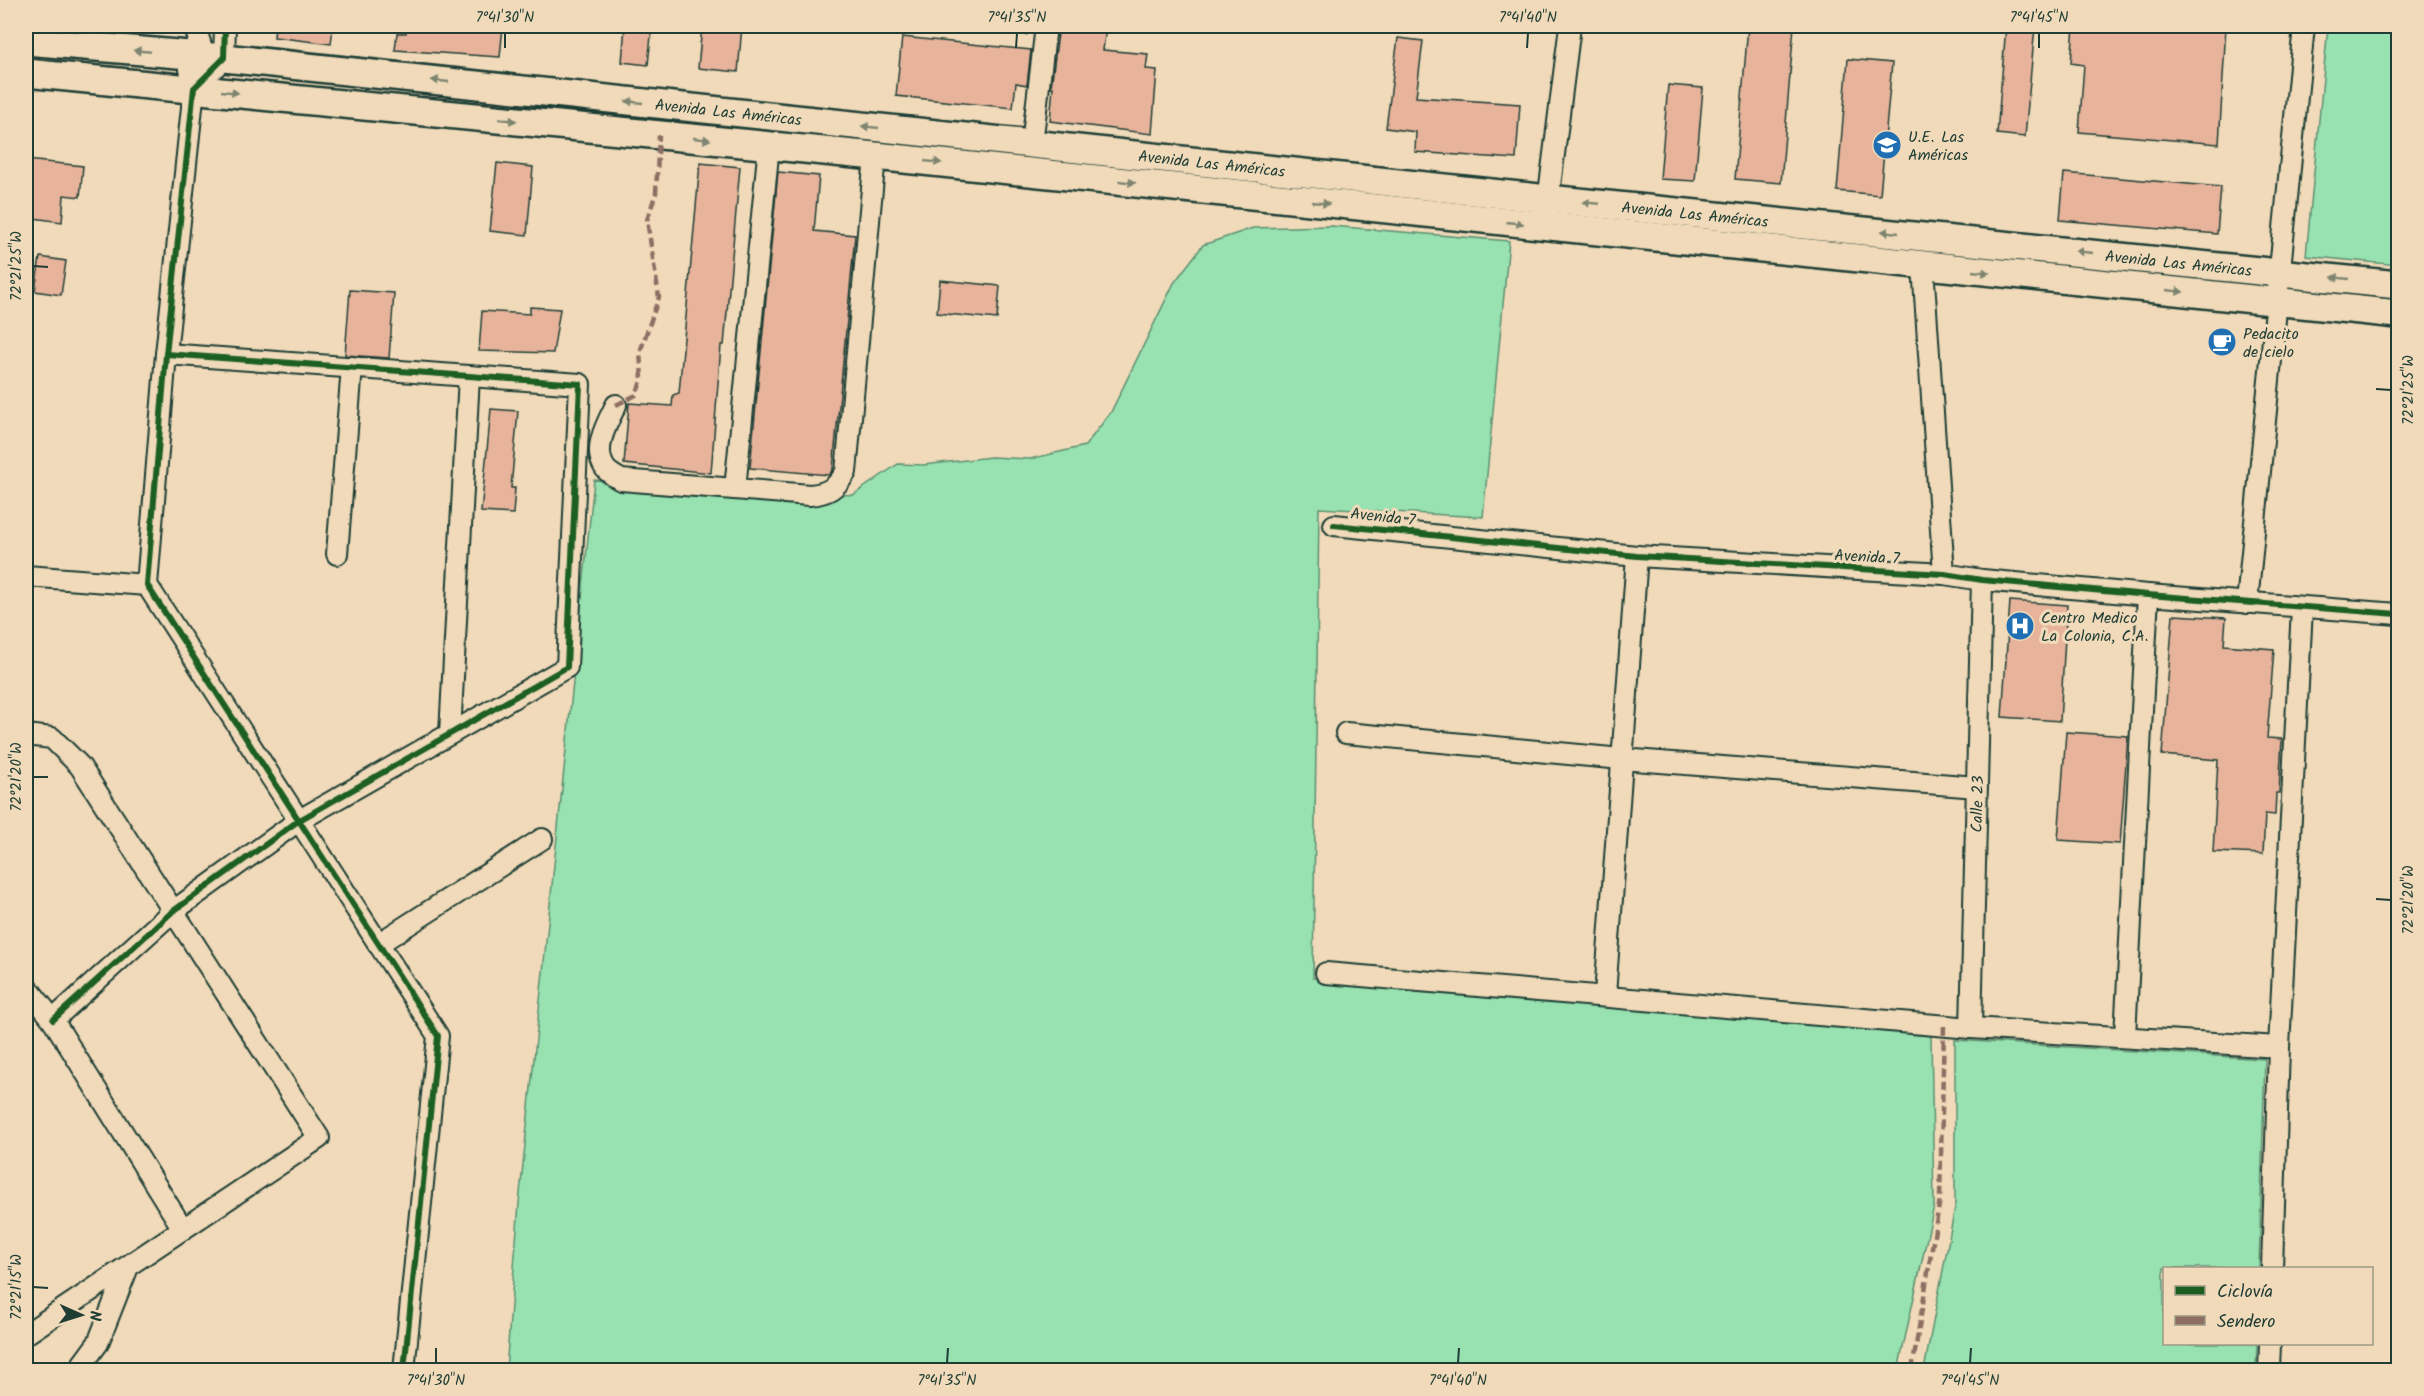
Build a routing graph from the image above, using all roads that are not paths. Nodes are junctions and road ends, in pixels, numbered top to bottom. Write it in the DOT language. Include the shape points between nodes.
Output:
graph roads {
  1 [pos="194,26"];
  2 [pos="225,26"];
  3 [pos="1046,26"];
  4 [pos="1570,26"];
  5 [pos="2304,26"];
  6 [pos="26,41"];
  7 [pos="187,55"];
  8 [pos="224,58"];
  9 [pos="26,73"];
  10 [pos="194,88"];
  11 [pos="1032,144"];
  12 [pos="769,145"];
  13 [pos="875,156"];
  14 [pos="1548,199"];
  15 [pos="1545,226"];
  16 [pos="1923,266"];
  17 [pos="2278,271"];
  18 [pos="2398,285"];
  19 [pos="2275,302"];
  20 [pos="2398,314"];
  21 [pos="166,354"];
  22 [pos="352,367"];
  23 [pos="469,376"];
  24 [pos="616,405"];
  25 [pos="735,489"];
  26 [pos="1334,525"];
  27 [pos="338,554"];
  28 [pos="1637,556"];
  29 [pos="1944,574"];
  30 [pos="26,576"];
  31 [pos="1982,580"];
  32 [pos="147,585"];
  33 [pos="2148,595"];
  34 [pos="2247,603"];
  35 [pos="2302,608"];
  36 [pos="2398,614"];
  37 [pos="1346,733"];
  38 [pos="450,734"];
  39 [pos="26,735"];
  40 [pos="1622,759"];
  41 [pos="1977,787"];
  42 [pos="298,821"];
  43 [pos="542,839"];
  44 [pos="172,912"];
  45 [pos="378,944"];
  46 [pos="1326,973"];
  47 [pos="26,986"];
  48 [pos="1605,995"];
  49 [pos="53,1020"];
  50 [pos="1971,1028"];
  51 [pos="2125,1036"];
  52 [pos="2278,1047"];
  53 [pos="183,1229"];
  54 [pos="128,1267"];
  55 [pos="2272,1267"];
  56 [pos="26,1334"];
  57 [pos="2270,1345"];
  58 [pos="78,1371"];
  59 [pos="404,1371"];
  60 [pos="2269,1371"];
  1 -- 7 [label="street" via="200,42"];
  2 -- 8 [label="street"];
  3 -- 11 [label="street"];
  4 -- 14 [label="street"];
  5 -- 17 [label="street"];
  7 -- 6 [label="main road, Avenida Las Américas, one-way"];
  7 -- 8 [label="main road, Avenida Las Américas"];
  7 -- 10 [label="street"];
  8 -- 10 [label="street"];
  11 -- 8 [label="main road, Avenida Las Américas, one-way"];
  9 -- 10 [label="main road, Avenida Las Américas"];
  10 -- 12 [label="main road, Avenida Las Américas, one-way"];
  10 -- 21 [label="street"];
  11 -- 14 [label="main road, Avenida Las Américas"];
  12 -- 13 [label="main road, Avenida Las Américas"];
  12 -- 25 [label="street"];
  13 -- 15 [label="main road, Avenida Las Américas, one-way"];
  13 -- 25 [label="street" via="846,472 828,493"];
  14 -- 15 [label="street"];
  17 -- 14 [label="main road, Avenida Las Américas, one-way"];
  15 -- 16 [label="main road, Avenida Las Américas"];
  16 -- 19 [label="main road, Avenida Las Américas, one-way"];
  16 -- 29 [label="street"];
  18 -- 17 [label="main road, Avenida Las Américas, one-way"];
  17 -- 19 [label="street"];
  19 -- 20 [label="main road, Avenida Las Américas"];
  19 -- 34 [label="street"];
  21 -- 22 [label="street"];
  21 -- 32 [label="street"];
  22 -- 23 [label="street"];
  22 -- 27 [label="street"];
  23 -- 38 [label="street"];
  23 -- 38 [label="street" via="579,384 567,667"];
  24 -- 25 [label="street" via="603,432 601,452 605,469 621,480"];
  26 -- 28 [label="street, Avenida 7"];
  28 -- 29 [label="street, Avenida 7"];
  28 -- 40 [label="street"];
  29 -- 31 [label="street, Avenida 7"];
  30 -- 32 [label="street"];
  31 -- 33 [label="street, Avenida 7"];
  31 -- 41 [label="street, Calle 23"];
  32 -- 42 [label="street"];
  33 -- 34 [label="street, Avenida 7"];
  33 -- 51 [label="street"];
  34 -- 35 [label="street, Avenida 7"];
  35 -- 36 [label="street, Avenida 7"];
  35 -- 52 [label="street"];
  37 -- 40 [label="street"];
  38 -- 42 [label="street"];
  39 -- 44 [label="street" via="52,738 80,766"];
  40 -- 41 [label="street"];
  40 -- 48 [label="street"];
  41 -- 50 [label="street, Calle 23"];
  42 -- 44 [label="street"];
  42 -- 45 [label="street"];
  43 -- 45 [label="street"];
  44 -- 49 [label="street"];
  44 -- 53 [label="street" via="319,1138"];
  45 -- 59 [label="street" via="438,1036"];
  46 -- 48 [label="street"];
  47 -- 49 [label="street"];
  48 -- 50 [label="street"];
  49 -- 53 [label="street"];
  50 -- 51 [label="street"];
  51 -- 52 [label="street"];
  52 -- 55 [label="street"];
  53 -- 54 [label="street"];
  54 -- 56 [label="street"];
  54 -- 58 [label="street" via="98,1343"];
  57 -- 60 [label="street"];
}
